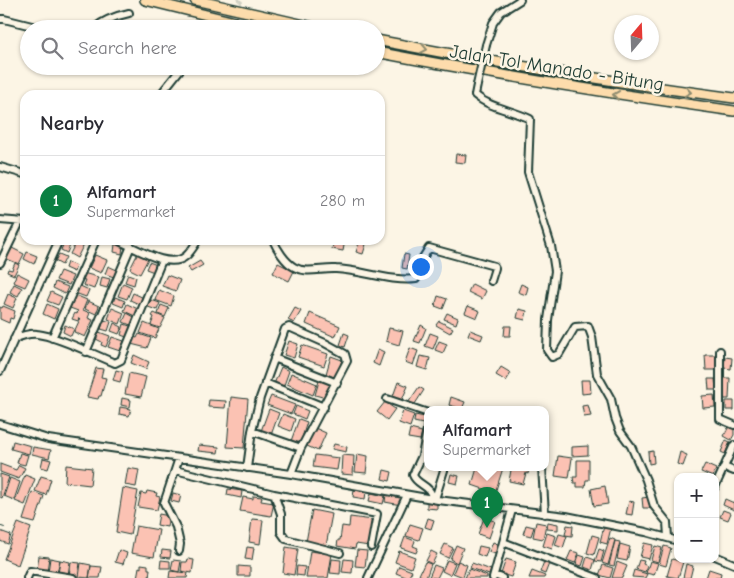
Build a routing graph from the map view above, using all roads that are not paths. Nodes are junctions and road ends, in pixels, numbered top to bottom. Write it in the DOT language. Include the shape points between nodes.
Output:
graph roads {
  1 [pos="145,0"];
  2 [pos="195,0"];
  3 [pos="520,0"];
  4 [pos="129,13"];
  5 [pos="0,19"];
  6 [pos="106,20"];
  7 [pos="226,20"];
  8 [pos="283,20"];
  9 [pos="20,23"];
  10 [pos="385,42"];
  11 [pos="385,54"];
  12 [pos="176,75"];
  13 [pos="164,90"];
  14 [pos="734,98"];
  15 [pos="734,111"];
  16 [pos="0,167"];
  17 [pos="20,173"];
  18 [pos="0,220"];
  19 [pos="20,222"];
  20 [pos="20,226"];
  21 [pos="57,245"];
  22 [pos="94,245"];
  23 [pos="194,245"];
  24 [pos="276,245"];
  25 [pos="131,246"];
  26 [pos="162,260"];
  27 [pos="0,263"];
  28 [pos="491,281"];
  29 [pos="52,338"];
  30 [pos="14,340"];
  31 [pos="720,351"];
  32 [pos="86,352"];
  33 [pos="274,358"];
  34 [pos="0,371"];
  35 [pos="337,382"];
  36 [pos="265,384"];
  37 [pos="387,399"];
  38 [pos="324,407"];
  39 [pos="424,413"];
  40 [pos="0,424"];
  41 [pos="734,425"];
  42 [pos="252,431"];
  43 [pos="424,445"];
  44 [pos="734,445"];
  45 [pos="301,448"];
  46 [pos="179,458"];
  47 [pos="724,467"];
  48 [pos="247,468"];
  49 [pos="175,470"];
  50 [pos="444,471"];
  51 [pos="542,471"];
  52 [pos="734,471"];
  53 [pos="291,474"];
  54 [pos="719,479"];
  55 [pos="274,494"];
  56 [pos="407,495"];
  57 [pos="433,499"];
  58 [pos="512,510"];
  59 [pos="545,514"];
  60 [pos="668,537"];
  61 [pos="674,539"];
  62 [pos="503,542"];
  63 [pos="371,547"];
  64 [pos="179,551"];
  65 [pos="340,553"];
  66 [pos="719,558"];
  67 [pos="734,564"];
  68 [pos="494,576"];
  69 [pos="27,578"];
  70 [pos="72,578"];
  71 [pos="368,578"];
  72 [pos="502,578"];
  73 [pos="597,578"];
  1 -- 7 [label="highway"];
  2 -- 8 [label="highway"];
  3 -- 60 [label="street, bridge" via="501,12 493,23 474,95 482,102 530,118 528,172 551,246 555,271 547,350 552,357 559,354 575,327 588,326 597,374 611,399 617,424 646,480 654,506 667,522"];
  4 -- 6 [label="street"];
  5 -- 9 [label="street"];
  10 -- 14 [label="highway, Jalan Tol Manado - Bitung, one-way" via="611,82"];
  15 -- 11 [label="highway, Jalan Tol Manado - Bitung, one-way" via="609,94"];
  12 -- 13 [label="street"];
  16 -- 17 [label="street"];
  18 -- 19 [label="street"];
  20 -- 27 [label="street"];
  21 -- 30 [label="street"];
  22 -- 29 [label="street"];
  23 -- 26 [label="street" via="186,257"];
  24 -- 28 [label="street" via="290,265 300,270 338,269 416,279 429,248 494,266"];
  25 -- 26 [label="street"];
  25 -- 32 [label="street"];
  26 -- 32 [label="street" via="121,360 115,363"];
  29 -- 30 [label="street" via="29,334"];
  29 -- 32 [label="street"];
  30 -- 34 [label="street"];
  31 -- 41 [label="street" via="720,418"];
  33 -- 35 [label="street"];
  33 -- 35 [label="street" via="285,330 292,328 345,354 347,361"];
  33 -- 36 [label="street"];
  35 -- 38 [label="street"];
  36 -- 38 [label="street"];
  36 -- 42 [label="street"];
  37 -- 39 [label="street"];
  38 -- 45 [label="street"];
  40 -- 46 [label="street" via="48,439"];
  42 -- 45 [label="street"];
  42 -- 48 [label="street"];
  43 -- 57 [label="street" via="414,475 415,480 429,489"];
  44 -- 47 [label="street"];
  45 -- 53 [label="street"];
  46 -- 48 [label="street"];
  46 -- 49 [label="street"];
  47 -- 52 [label="street"];
  47 -- 54 [label="street"];
  48 -- 53 [label="street"];
  49 -- 55 [label="street"];
  49 -- 64 [label="street" via="164,503 176,527"];
  50 -- 57 [label="street"];
  51 -- 59 [label="street"];
  53 -- 56 [label="street"];
  55 -- 63 [label="street" via="376,514"];
  55 -- 65 [label="street" via="281,514 281,532 286,539"];
  56 -- 57 [label="street"];
  56 -- 71 [label="street"];
  57 -- 58 [label="street"];
  58 -- 59 [label="street"];
  58 -- 62 [label="street"];
  59 -- 60 [label="street"];
  60 -- 61 [label="street"];
  62 -- 68 [label="street"];
  62 -- 73 [label="street"];
  66 -- 67 [label="street"];
  68 -- 72 [label="street"];
  69 -- 70 [label="street" via="30,571"];
}
